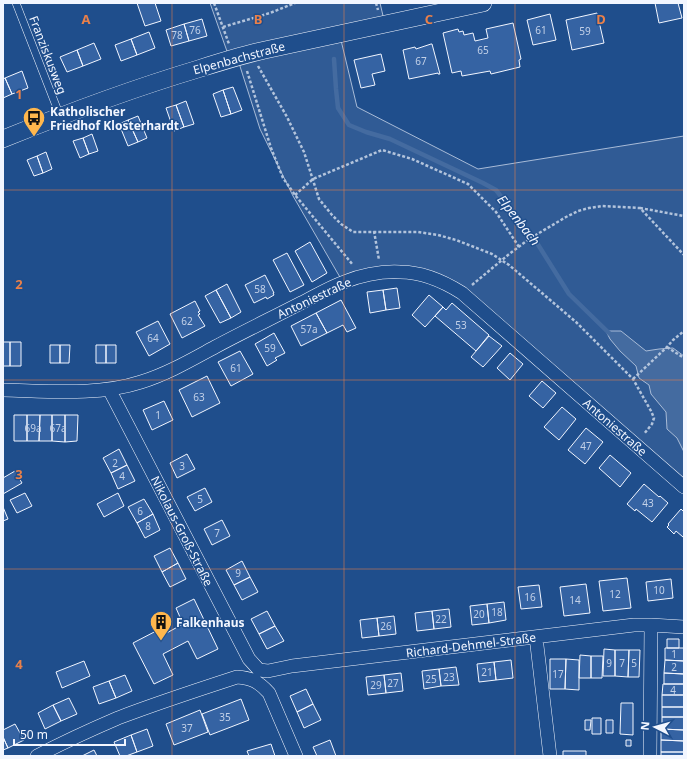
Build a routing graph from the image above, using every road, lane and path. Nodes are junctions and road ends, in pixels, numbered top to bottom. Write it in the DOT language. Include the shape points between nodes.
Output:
graph roads {
  1 [pos="16,3"];
  2 [pos="214,3"];
  3 [pos="295,3"];
  4 [pos="483,3"];
  5 [pos="223,27"];
  6 [pos="243,55"];
  7 [pos="60,116"];
  8 [pos="3,140"];
  9 [pos="313,179"];
  10 [pos="295,195"];
  11 [pos="640,208"];
  12 [pos="684,216"];
  13 [pos="374,231"];
  14 [pos="519,247"];
  15 [pos="684,249"];
  16 [pos="680,251"];
  17 [pos="684,255"];
  18 [pos="502,260"];
  19 [pos="382,273"];
  20 [pos="362,276"];
  21 [pos="462,293"];
  22 [pos="684,331"];
  23 [pos="668,346"];
  24 [pos="684,358"];
  25 [pos="633,379"];
  26 [pos="109,389"];
  27 [pos="3,390"];
  28 [pos="636,446"];
  29 [pos="684,487"];
  30 [pos="651,625"];
  31 [pos="684,627"];
  32 [pos="536,637"];
  33 [pos="256,675"];
  34 [pos="37,756"];
  35 [pos="296,756"];
  36 [pos="550,756"];
  37 [pos="650,756"];
  1 -- 7 [label="lane, Franziskusweg"];
  2 -- 5 [label="path"];
  3 -- 5 [label="path"];
  4 -- 6 [label="street, Elpenbachstraße"];
  5 -- 6 [label="path"];
  6 -- 7 [label="street, Elpenbachstraße" via="153,82"];
  6 -- 9 [label="path" via="259,69 287,117 304,152"];
  6 -- 10 [label="path" via="271,148 283,178"];
  7 -- 8 [label="street, Elpenbachstraße"];
  9 -- 10 [label="path"];
  9 -- 13 [label="path" via="319,198 341,224 353,232"];
  9 -- 14 [label="path" via="382,150 412,159 468,184 496,212"];
  10 -- 20 [label="path"];
  11 -- 12 [label="path"];
  11 -- 14 [label="path" via="602,206 578,211"];
  11 -- 16 [label="path"];
  13 -- 18 [label="path" via="438,235"];
  13 -- 19 [label="path"];
  14 -- 18 [label="path"];
  15 -- 16 [label="path"];
  16 -- 17 [label="path"];
  18 -- 21 [label="path"];
  18 -- 25 [label="path" via="576,322"];
  19 -- 20 [label="street, Antoniestraße"];
  19 -- 21 [label="street, Antoniestraße" via="402,272 428,276"];
  20 -- 26 [label="street, Antoniestraße" via="343,282 176,368 140,382"];
  21 -- 28 [label="street, Antoniestraße"];
  22 -- 23 [label="path"];
  23 -- 24 [label="path"];
  23 -- 25 [label="path"];
  25 -- 28 [label="path" via="654,418"];
  26 -- 27 [label="street, Antoniestraße"];
  26 -- 33 [label="street, Nikolaus-Groß-Straße"];
  28 -- 29 [label="street, Antoniestraße"];
  30 -- 31 [label="street, Richard-Dehmel-Straße"];
  30 -- 32 [label="street, Richard-Dehmel-Straße"];
  30 -- 37 [label="street"];
  32 -- 33 [label="street, Richard-Dehmel-Straße" via="292,666"];
  32 -- 36 [label="street"];
  33 -- 34 [label="street, Richard-Dehmel-Straße" via="237,677 147,707 90,730"];
  33 -- 35 [label="street, Nikolaus-Groß-Straße" via="269,693"];
}
